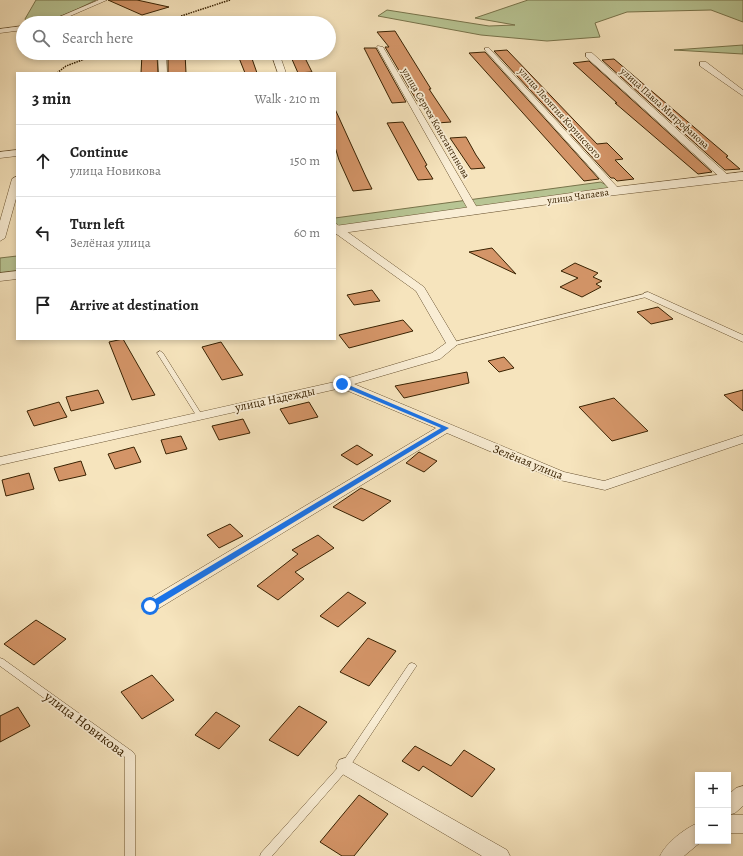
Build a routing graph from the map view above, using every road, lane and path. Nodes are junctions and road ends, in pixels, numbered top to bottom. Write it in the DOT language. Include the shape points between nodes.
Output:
graph roads {
  1 [pos="104,0"];
  2 [pos="230,0"];
  3 [pos="65,16"];
  4 [pos="181,16"];
  5 [pos="16,29"];
  6 [pos="0,30"];
  7 [pos="380,47"];
  8 [pos="487,50"];
  9 [pos="589,55"];
  10 [pos="83,60"];
  11 [pos="162,60"];
  12 [pos="277,60"];
  13 [pos="704,64"];
  14 [pos="59,72"];
  15 [pos="163,72"];
  16 [pos="282,72"];
  17 [pos="743,94"];
  18 [pos="16,153"];
  19 [pos="0,155"];
  20 [pos="743,176"];
  21 [pos="726,178"];
  22 [pos="16,182"];
  23 [pos="616,191"];
  24 [pos="474,211"];
  25 [pos="336,228"];
  26 [pos="336,229"];
  27 [pos="0,238"];
  28 [pos="16,275"];
  29 [pos="0,277"];
  30 [pos="648,295"];
  31 [pos="743,339"];
  32 [pos="452,344"];
  33 [pos="160,353"];
  34 [pos="342,384"];
  35 [pos="199,415"];
  36 [pos="446,428"];
  37 [pos="743,439"];
  38 [pos="0,461"];
  39 [pos="150,606"];
  40 [pos="0,661"];
  41 [pos="412,666"];
  42 [pos="345,766"];
  43 [pos="743,794"];
  44 [pos="731,804"];
  45 [pos="731,824"];
  46 [pos="743,824"];
  47 [pos="695,835"];
  48 [pos="130,856"];
  49 [pos="265,856"];
  50 [pos="500,856"];
  51 [pos="670,856"];
  1 -- 3 [label="street"];
  2 -- 4 [label="path"];
  5 -- 6 [label="street"];
  7 -- 24 [label="street, улица Сергея Константинова"];
  8 -- 23 [label="street, улица Леонтия Коринского"];
  9 -- 21 [label="street, улица Павла Митрофанова"];
  10 -- 14 [label="path" via="66,66"];
  11 -- 15 [label="street"];
  12 -- 16 [label="street"];
  13 -- 17 [label="street"];
  18 -- 19 [label="street"];
  20 -- 21 [label="street, улица Чапаева"];
  21 -- 23 [label="street, улица Чапаева"];
  22 -- 27 [label="street"];
  23 -- 24 [label="street, улица Чапаева"];
  24 -- 25 [label="street, улица Чапаева"];
  26 -- 32 [label="street" via="420,289"];
  28 -- 29 [label="street"];
  30 -- 31 [label="street"];
  30 -- 32 [label="lane"];
  32 -- 34 [label="street, улица Надежды" via="436,356"];
  33 -- 35 [label="lane"];
  34 -- 35 [label="street, улица Надежды"];
  34 -- 36 [label="street, Зелёная улица"];
  35 -- 38 [label="street, улица Надежды"];
  36 -- 37 [label="street, Зелёная улица" via="560,476 605,486"];
  36 -- 39 [label="street"];
  40 -- 48 [label="lane, улица Новикова" via="130,755"];
  41 -- 42 [label="lane"];
  42 -- 49 [label="lane"];
  42 -- 50 [label="street"];
  43 -- 44 [label="street"];
  45 -- 46 [label="street"];
  47 -- 51 [label="street"];
}
